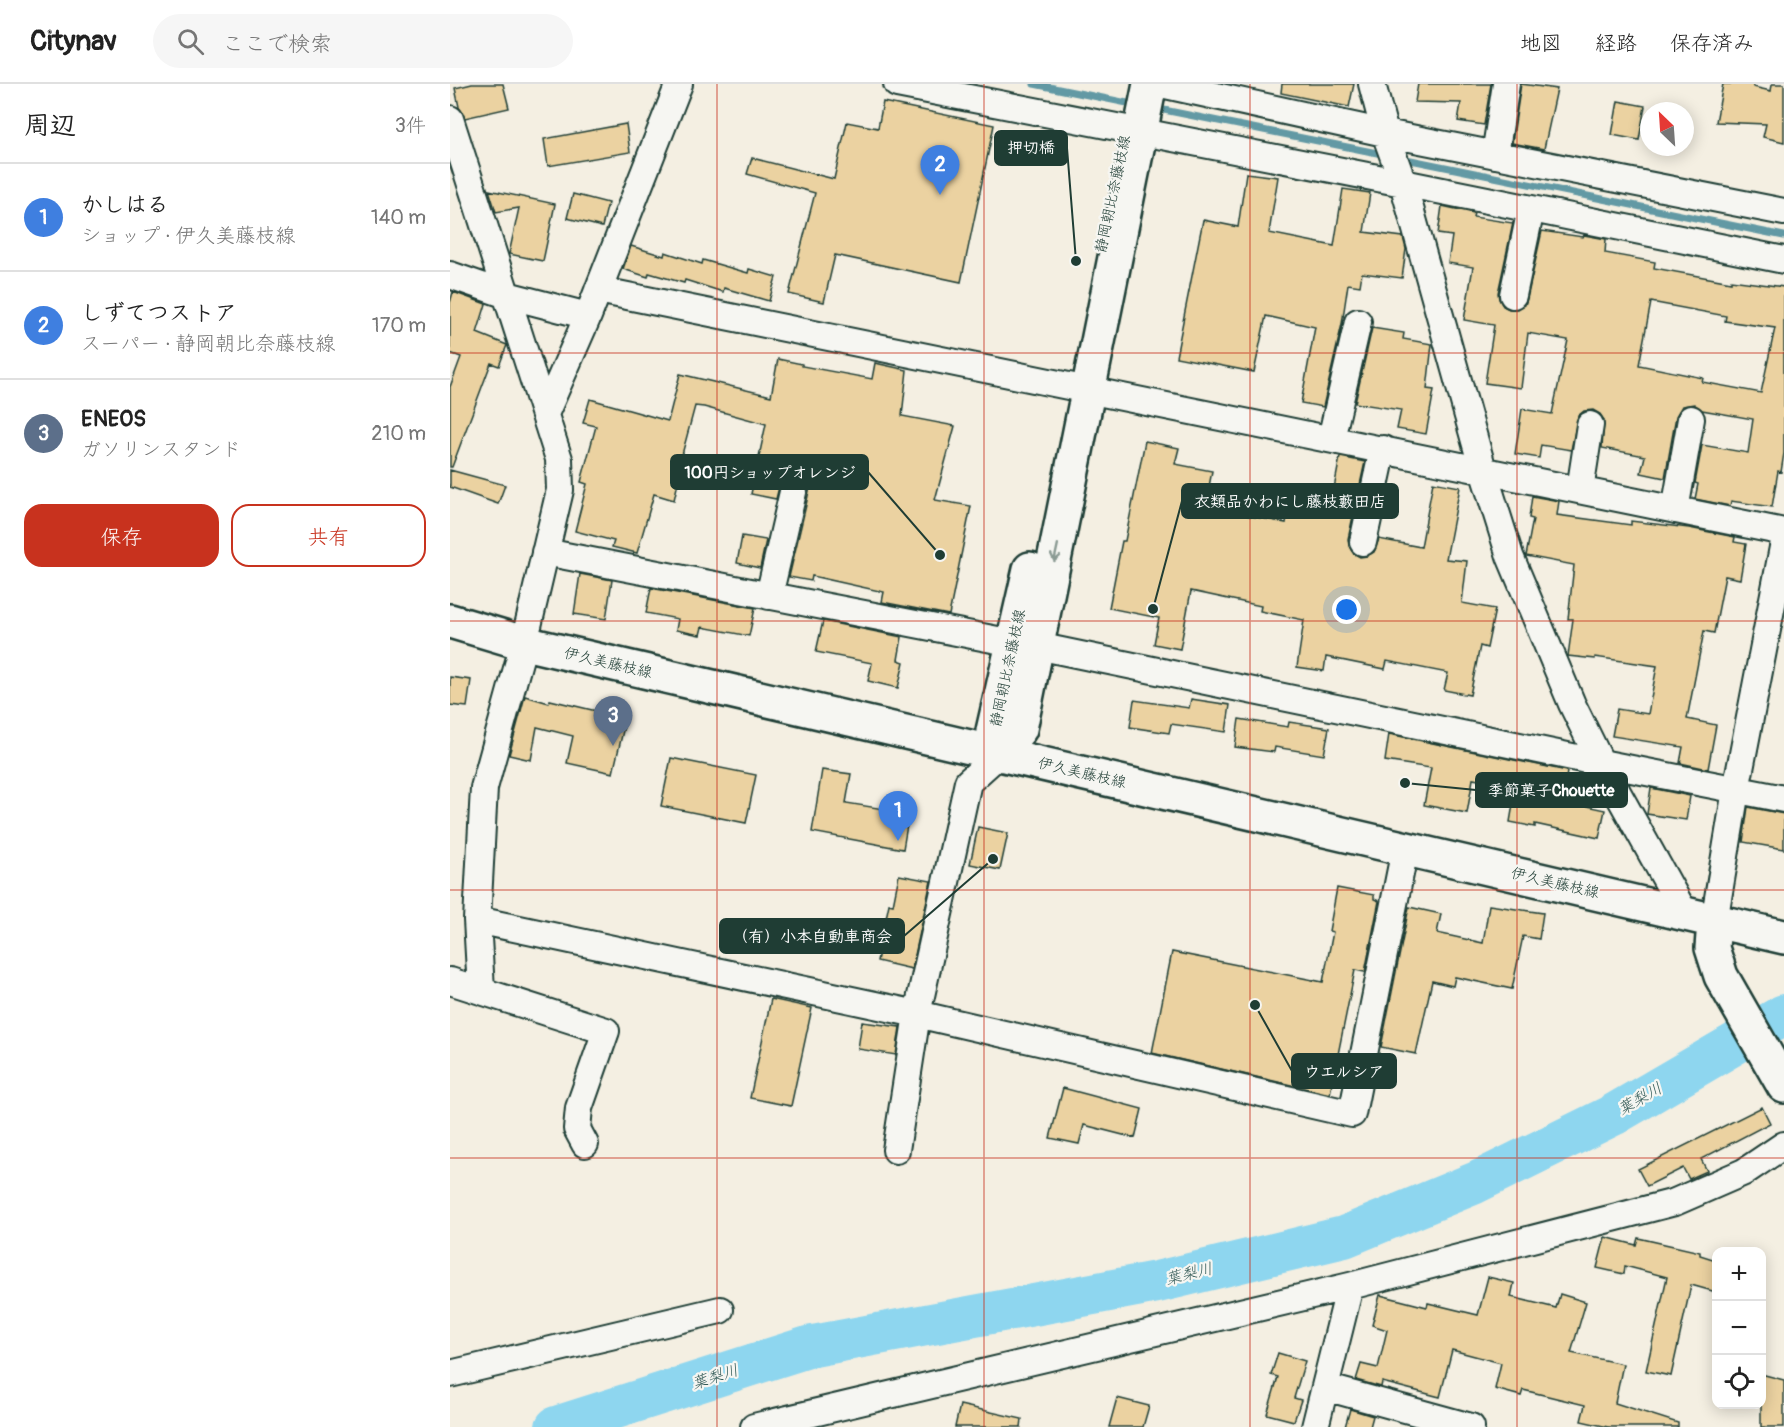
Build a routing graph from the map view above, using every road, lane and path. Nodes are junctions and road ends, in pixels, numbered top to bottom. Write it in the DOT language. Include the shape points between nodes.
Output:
graph roads {
  1 [pos="680,84"];
  2 [pos="897,84"];
  3 [pos="1137,84"];
  4 [pos="1150,84"];
  5 [pos="1161,84"];
  6 [pos="1372,84"];
  7 [pos="1506,84"];
  8 [pos="450,119"];
  9 [pos="1134,132"];
  10 [pos="1385,133"];
  11 [pos="1495,155"];
  12 [pos="1402,183"];
  13 [pos="1531,210"];
  14 [pos="1784,212"];
  15 [pos="1784,260"];
  16 [pos="450,275"];
  17 [pos="598,290"];
  18 [pos="507,295"];
  19 [pos="1513,295"];
  20 [pos="588,316"];
  21 [pos="1358,322"];
  22 [pos="1080,388"];
  23 [pos="545,414"];
  24 [pos="1691,419"];
  25 [pos="1590,425"];
  26 [pos="1331,439"];
  27 [pos="1383,449"];
  28 [pos="1483,470"];
  29 [pos="796,479"];
  30 [pos="1580,490"];
  31 [pos="1674,510"];
  32 [pos="1784,532"];
  33 [pos="1363,542"];
  34 [pos="1784,542"];
  35 [pos="545,552"];
  36 [pos="769,596"];
  37 [pos="450,621"];
  38 [pos="525,643"];
  39 [pos="1025,645"];
  40 [pos="999,754"];
  41 [pos="1600,763"];
  42 [pos="1736,790"];
  43 [pos="1784,799"];
  44 [pos="1405,849"];
  45 [pos="1700,918"];
  46 [pos="477,920"];
  47 [pos="1784,937"];
  48 [pos="450,981"];
  49 [pos="481,990"];
  50 [pos="917,1014"];
  51 [pos="1784,1086"];
  52 [pos="585,1144"];
  53 [pos="1784,1145"];
  54 [pos="896,1150"];
  55 [pos="1350,1286"];
  56 [pos="720,1310"];
  57 [pos="450,1374"];
  58 [pos="1325,1387"];
  59 [pos="787,1423"];
  60 [pos="754,1427"];
  61 [pos="1315,1427"];
  62 [pos="1471,1427"];
  1 -- 17 [label="street"];
  2 -- 9 [label="street"];
  3 -- 9 [label="main road, 静岡朝比奈藤枝線"];
  4 -- 9 [label="main road, 静岡朝比奈藤枝線"];
  5 -- 10 [label="street"];
  6 -- 10 [label="street"];
  7 -- 11 [label="street"];
  8 -- 18 [label="street"];
  9 -- 12 [label="street"];
  9 -- 22 [label="main road, 静岡朝比奈藤枝線"];
  10 -- 11 [label="street"];
  10 -- 12 [label="street"];
  11 -- 14 [label="street"];
  12 -- 13 [label="street"];
  12 -- 28 [label="street"];
  13 -- 15 [label="street"];
  13 -- 19 [label="street"];
  16 -- 18 [label="street"];
  17 -- 20 [label="street"];
  17 -- 22 [label="street"];
  18 -- 20 [label="street"];
  18 -- 23 [label="street"];
  20 -- 23 [label="street"];
  21 -- 26 [label="street"];
  22 -- 26 [label="street"];
  22 -- 39 [label="main road, 静岡朝比奈藤枝線"];
  23 -- 35 [label="street" via="559,459 560,490"];
  24 -- 31 [label="street"];
  25 -- 30 [label="street"];
  26 -- 27 [label="street"];
  27 -- 28 [label="street"];
  27 -- 33 [label="street"];
  28 -- 30 [label="street"];
  28 -- 41 [label="street" via="1510,556"];
  29 -- 36 [label="street"];
  30 -- 31 [label="street"];
  31 -- 32 [label="street"];
  34 -- 42 [label="street"];
  35 -- 36 [label="street"];
  35 -- 38 [label="street"];
  36 -- 39 [label="street"];
  37 -- 38 [label="main road, 伊久美藤枝線"];
  38 -- 40 [label="main road, 伊久美藤枝線"];
  38 -- 46 [label="street" via="484,788"];
  39 -- 40 [label="main road, 静岡朝比奈藤枝線" via="993,731"];
  39 -- 41 [label="street"];
  40 -- 44 [label="main road, 伊久美藤枝線"];
  40 -- 50 [label="street" via="968,783"];
  41 -- 42 [label="street"];
  41 -- 45 [label="street"];
  42 -- 43 [label="street"];
  42 -- 45 [label="street"];
  44 -- 45 [label="main road, 伊久美藤枝線"];
  44 -- 50 [label="street" via="1352,1114"];
  45 -- 47 [label="main road, 伊久美藤枝線"];
  45 -- 51 [label="main road" via="1721,976"];
  46 -- 49 [label="street"];
  46 -- 50 [label="street"];
  48 -- 49 [label="street"];
  49 -- 52 [label="street" via="606,1031 579,1107 577,1129"];
  50 -- 54 [label="street"];
  53 -- 55 [label="street" via="1744,1172 1675,1202"];
  55 -- 58 [label="street"];
  55 -- 59 [label="street"];
  56 -- 57 [label="street"];
  58 -- 61 [label="street"];
  58 -- 62 [label="street"];
  59 -- 60 [label="street"];
}
